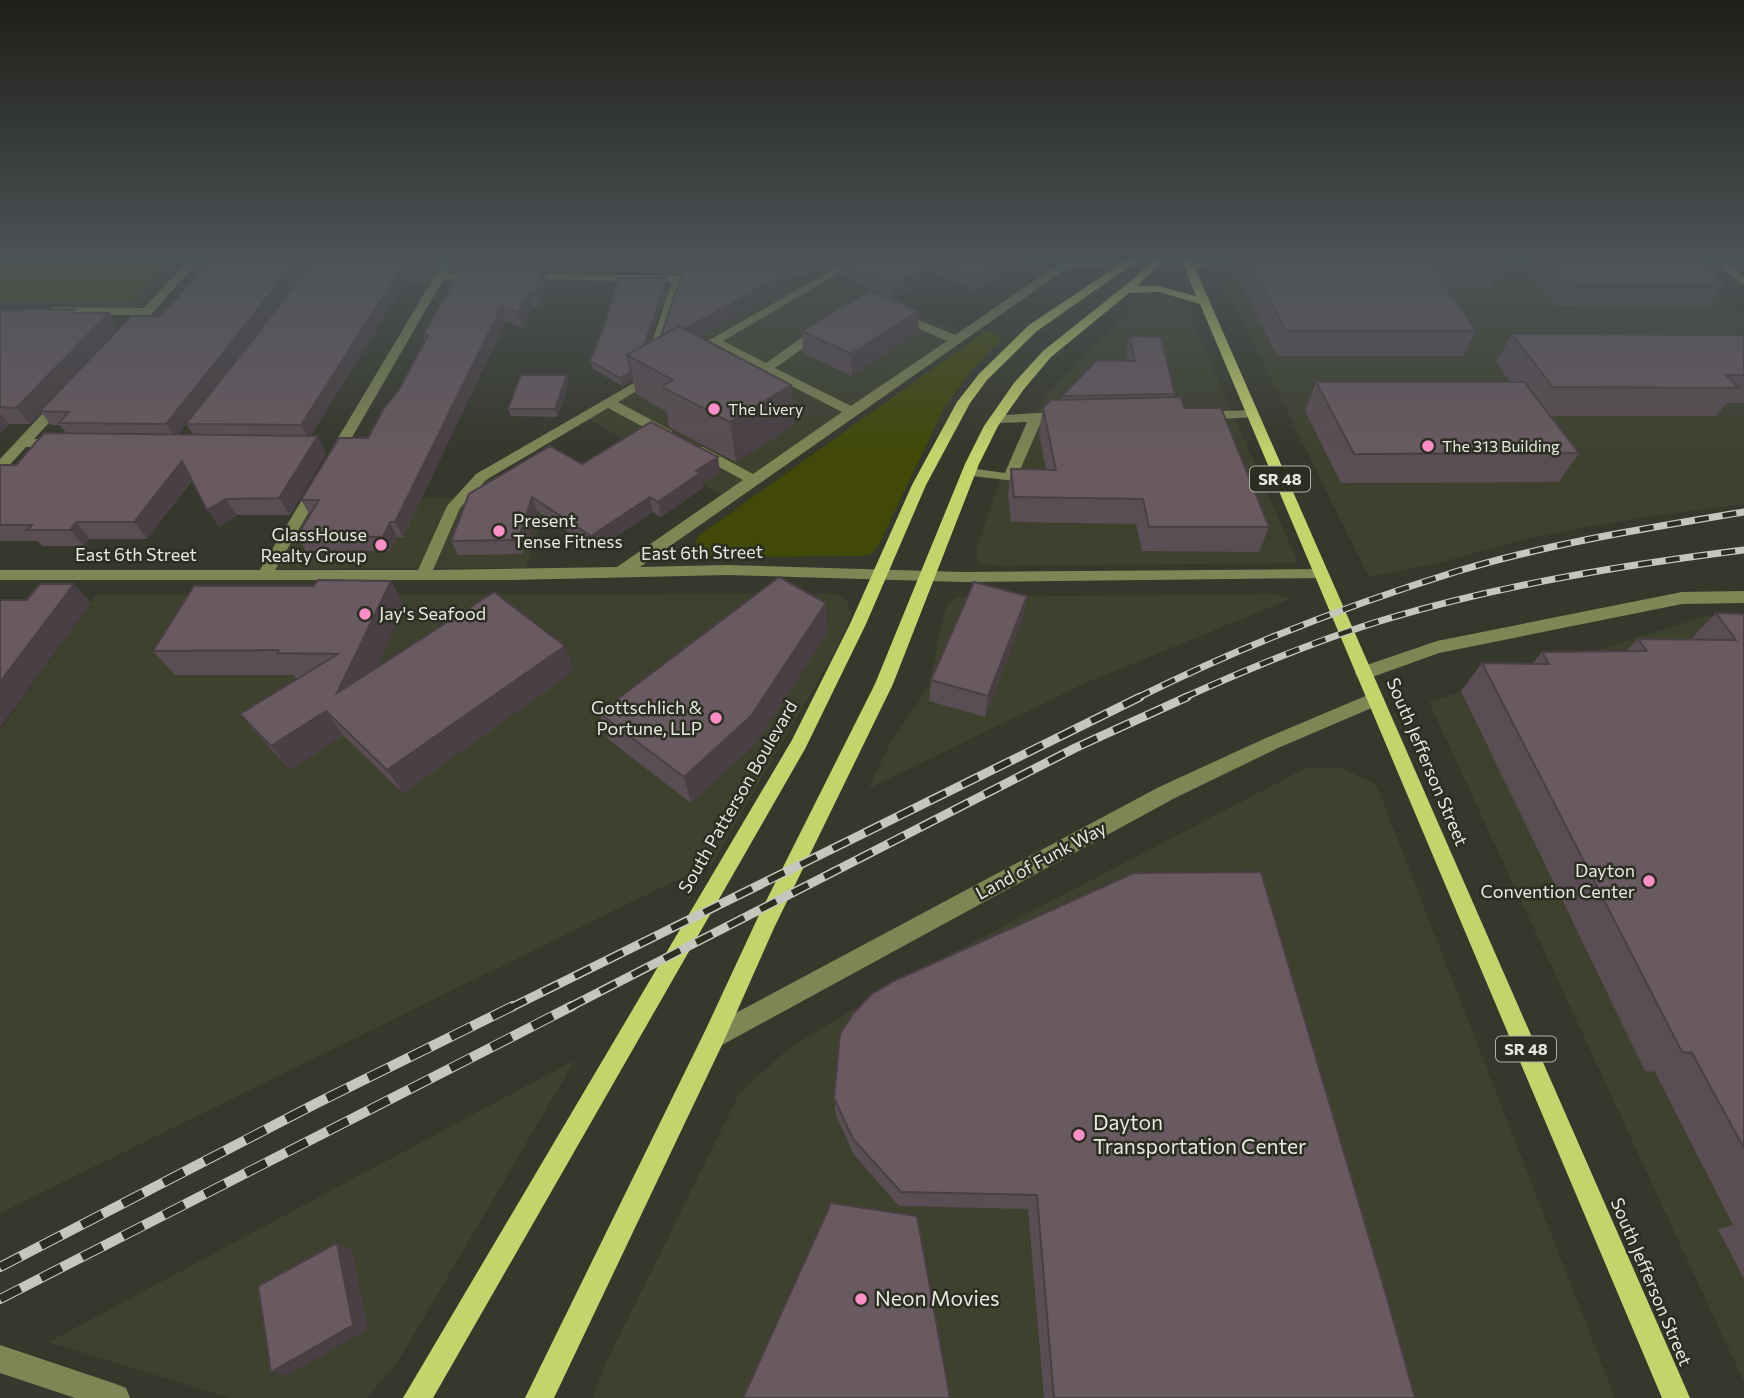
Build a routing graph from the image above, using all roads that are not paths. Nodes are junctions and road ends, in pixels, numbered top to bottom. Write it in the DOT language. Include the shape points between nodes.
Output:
graph roads {
  1 [pos="136,324"];
  2 [pos="410,324"];
  3 [pos="664,324"];
  4 [pos="743,324"];
  5 [pos="831,324"];
  6 [pos="919,324"];
  7 [pos="978,324"];
  8 [pos="1038,324"];
  9 [pos="1083,324"];
  10 [pos="1214,324"];
  11 [pos="955,340"];
  12 [pos="120,341"];
  13 [pos="714,341"];
  14 [pos="768,367"];
  15 [pos="645,380"];
  16 [pos="69,393"];
  17 [pos="607,402"];
  18 [pos="852,412"];
  19 [pos="1252,414"];
  20 [pos="1186,416"];
  21 [pos="1036,417"];
  22 [pos="1077,417"];
  23 [pos="996,419"];
  24 [pos="23,443"];
  25 [pos="75,443"];
  26 [pos="0,467"];
  27 [pos="969,472"];
  28 [pos="753,480"];
  29 [pos="265,574"];
  30 [pos="618,574"];
  31 [pos="879,574"];
  32 [pos="1321,574"];
  33 [pos="0,575"];
  34 [pos="423,575"];
  35 [pos="928,576"];
  36 [pos="1744,597"];
  37 [pos="1364,673"];
  38 [pos="1375,699"];
  39 [pos="714,1037"];
  40 [pos="0,1359"];
  41 [pos="116,1398"];
  42 [pos="417,1398"];
  43 [pos="540,1398"];
  44 [pos="1676,1398"];
  1 -- 12 [label="street"];
  2 -- 29 [label="street" via="333,446 323,475"];
  3 -- 15 [label="street"];
  4 -- 13 [label="street"];
  5 -- 14 [label="street"];
  6 -- 11 [label="street"];
  7 -- 11 [label="street"];
  8 -- 31 [label="main road, South Patterson Boulevard" via="978,383 946,432"];
  9 -- 23 [label="main road" via="1047,354"];
  10 -- 19 [label="main road, South Jefferson Street / SR 48"];
  11 -- 18 [label="street"];
  13 -- 14 [label="street"];
  13 -- 15 [label="street"];
  14 -- 18 [label="street"];
  15 -- 17 [label="street"];
  16 -- 24 [label="street"];
  17 -- 28 [label="street"];
  17 -- 34 [label="street" via="481,477 454,506"];
  18 -- 28 [label="street"];
  19 -- 20 [label="street"];
  19 -- 32 [label="main road, South Jefferson Street / SR 48"];
  21 -- 22 [label="street"];
  21 -- 23 [label="street"];
  21 -- 27 [label="street" via="1010,478"];
  23 -- 27 [label="main road"];
  24 -- 25 [label="street"];
  24 -- 26 [label="street"];
  27 -- 35 [label="main road"];
  28 -- 30 [label="street"];
  29 -- 33 [label="street, East 6th Street"];
  29 -- 34 [label="street, East 6th Street"];
  30 -- 31 [label="street, East 6th Street" via="727,570"];
  30 -- 34 [label="street, East 6th Street"];
  31 -- 35 [label="street, East 6th Street"];
  31 -- 42 [label="main road, South Patterson Boulevard" via="799,744"];
  32 -- 35 [label="street, East 6th Street"];
  32 -- 37 [label="main road, South Jefferson Street / SR 48"];
  35 -- 39 [label="main road" via="884,684"];
  36 -- 37 [label="street" via="1682,598 1437,647"];
  37 -- 38 [label="main road, South Jefferson Street / SR 48"];
  38 -- 39 [label="street, Land of Funk Way" via="1166,793"];
  38 -- 44 [label="main road, South Jefferson Street / SR 48"];
  39 -- 43 [label="main road"];
  40 -- 41 [label="street"];
}
